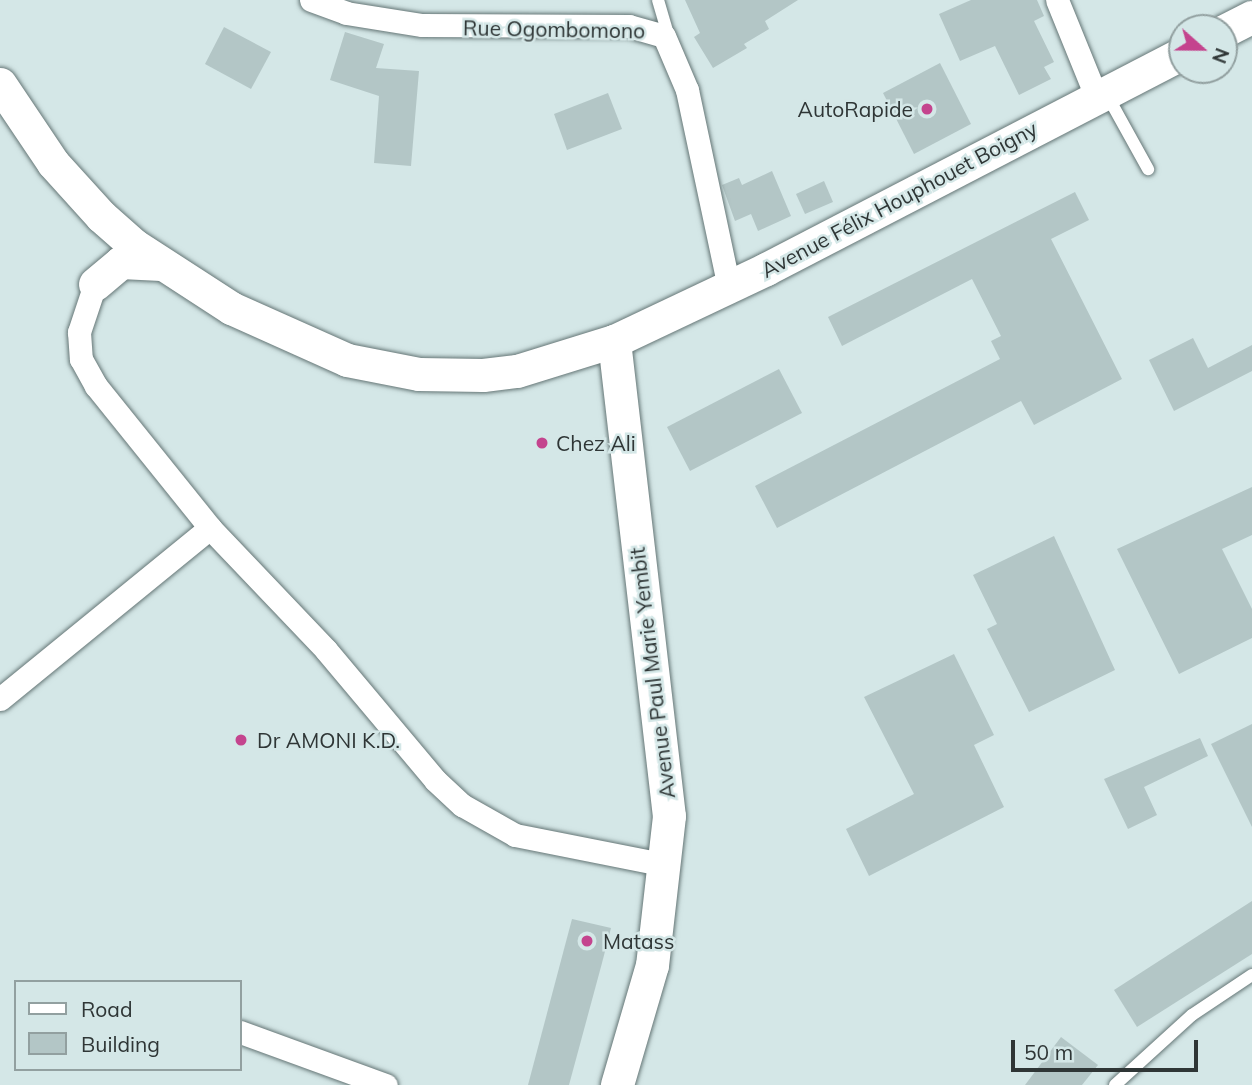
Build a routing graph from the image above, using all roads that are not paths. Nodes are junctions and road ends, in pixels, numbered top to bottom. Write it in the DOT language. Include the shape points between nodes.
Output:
graph roads {
  1 [pos="311,0"];
  2 [pos="658,0"];
  3 [pos="1057,0"];
  4 [pos="672,48"];
  5 [pos="1168,60"];
  6 [pos="0,84"];
  7 [pos="1101,94"];
  8 [pos="1148,169"];
  9 [pos="101,216"];
  10 [pos="161,264"];
  11 [pos="95,284"];
  12 [pos="729,287"];
  13 [pos="614,341"];
  14 [pos="210,528"];
  15 [pos="0,699"];
  16 [pos="667,865"];
  17 [pos="1252,975"];
  18 [pos="242,1033"];
  19 [pos="386,1085"];
  20 [pos="617,1085"];
  21 [pos="1115,1085"];
  1 -- 4 [label="street, Rue Ogombomono" via="362,17 453,28 643,27 664,36"];
  2 -- 4 [label="lane"];
  3 -- 7 [label="street"];
  4 -- 12 [label="street, Rue Ogombomono" via="687,90"];
  5 -- 7 [label="main road, Avenue Félix Houphouet Boigny"];
  6 -- 9 [label="main road, Avenue Félix Houphouet Boigny" via="53,163"];
  7 -- 8 [label="lane"];
  7 -- 12 [label="main road, Avenue Félix Houphouet Boigny"];
  9 -- 10 [label="main road, Avenue Félix Houphouet Boigny"];
  9 -- 11 [label="main road" via="105,246"];
  10 -- 11 [label="main road" via="121,262"];
  10 -- 13 [label="main road, Avenue Félix Houphouet Boigny" via="277,333 384,369 448,376 517,371"];
  11 -- 14 [label="street" via="79,331 80,359"];
  12 -- 13 [label="main road, Avenue Félix Houphouet Boigny"];
  13 -- 16 [label="main road, Avenue Paul Marie Yembit" via="660,708"];
  14 -- 15 [label="street"];
  14 -- 16 [label="street" via="462,805 515,835"];
  16 -- 20 [label="main road, Avenue Paul Marie Yembit" via="652,965"];
  17 -- 21 [label="lane" via="1173,1030"];
  18 -- 19 [label="street"];
}
